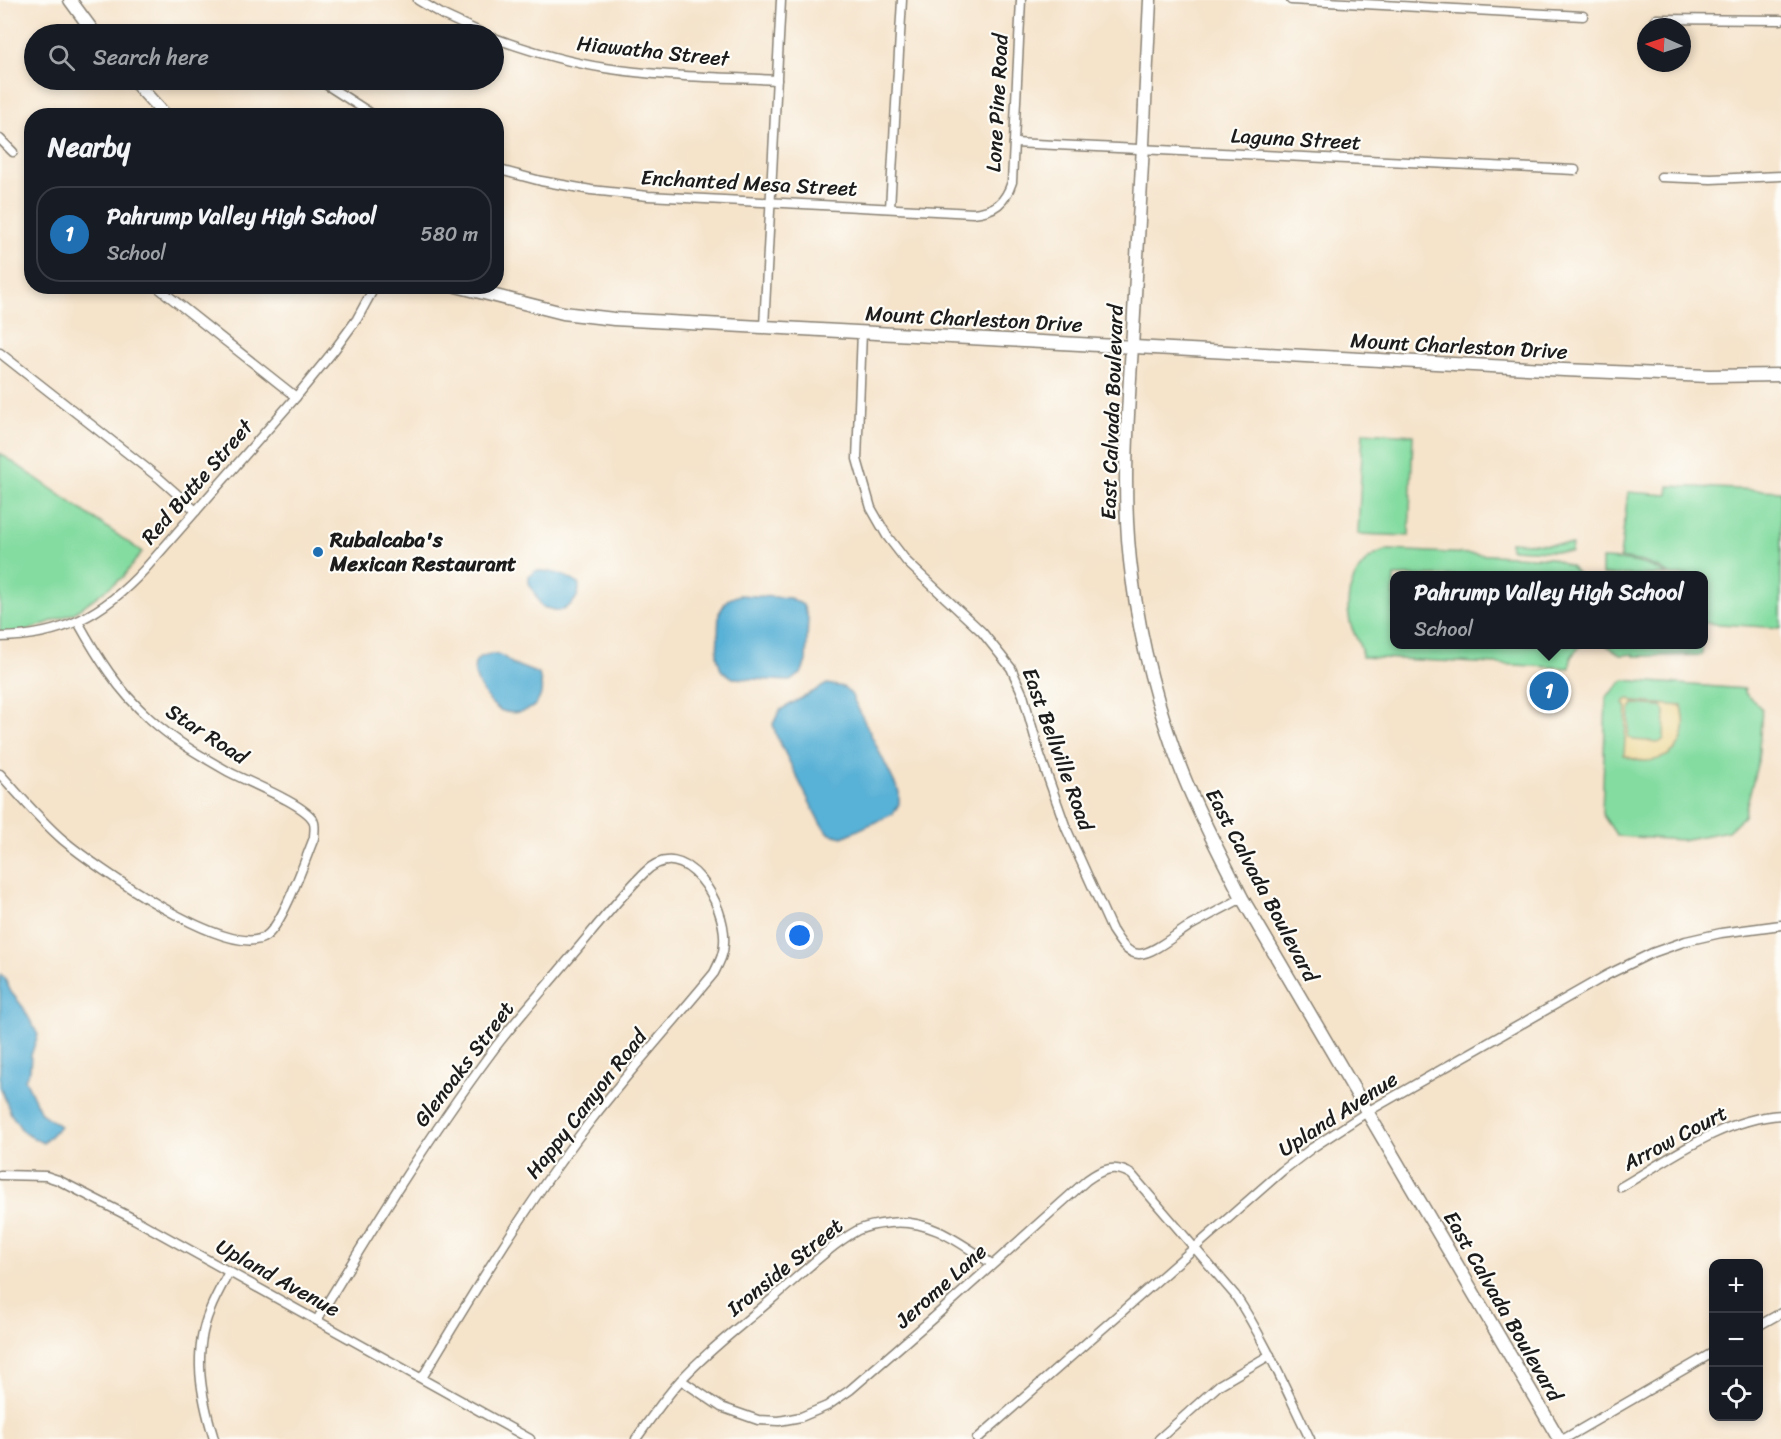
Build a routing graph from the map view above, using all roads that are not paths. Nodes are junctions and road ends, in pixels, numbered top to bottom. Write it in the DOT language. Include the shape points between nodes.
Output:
graph roads {
  1 [pos="70,0"];
  2 [pos="418,0"];
  3 [pos="781,0"];
  4 [pos="902,0"];
  5 [pos="1021,0"];
  6 [pos="1150,0"];
  7 [pos="1291,0"];
  8 [pos="1583,16"];
  9 [pos="1691,19"];
  10 [pos="1781,20"];
  11 [pos="88,24"];
  12 [pos="462,24"];
  13 [pos="504,42"];
  14 [pos="777,80"];
  15 [pos="142,90"];
  16 [pos="335,90"];
  17 [pos="159,108"];
  18 [pos="363,108"];
  19 [pos="0,139"];
  20 [pos="1014,143"];
  21 [pos="1143,150"];
  22 [pos="13,152"];
  23 [pos="1575,170"];
  24 [pos="504,171"];
  25 [pos="1781,176"];
  26 [pos="1661,177"];
  27 [pos="771,201"];
  28 [pos="1000,204"];
  29 [pos="890,208"];
  30 [pos="166,294"];
  31 [pos="371,294"];
  32 [pos="488,294"];
  33 [pos="764,327"];
  34 [pos="862,332"];
  35 [pos="1132,347"];
  36 [pos="0,353"];
  37 [pos="1781,375"];
  38 [pos="296,397"];
  39 [pos="196,511"];
  40 [pos="78,622"];
  41 [pos="0,637"];
  42 [pos="0,774"];
  43 [pos="672,861"];
  44 [pos="1242,898"];
  45 [pos="1781,925"];
  46 [pos="1367,1112"];
  47 [pos="1781,1116"];
  48 [pos="0,1175"];
  49 [pos="1622,1187"];
  50 [pos="1196,1247"];
  51 [pos="992,1264"];
  52 [pos="229,1272"];
  53 [pos="1781,1313"];
  54 [pos="317,1320"];
  55 [pos="1763,1323"];
  56 [pos="1709,1354"];
  57 [pos="1270,1355"];
  58 [pos="422,1378"];
  59 [pos="681,1380"];
  60 [pos="214,1439"];
  61 [pos="530,1439"];
  62 [pos="636,1439"];
  63 [pos="977,1439"];
  64 [pos="1159,1439"];
  65 [pos="1310,1439"];
  66 [pos="1559,1439"];
  67 [pos="1564,1439"];
  1 -- 11 [label="main road"];
  2 -- 12 [label="street"];
  3 -- 14 [label="street"];
  4 -- 29 [label="street"];
  5 -- 20 [label="street, Lone Pine Road"];
  6 -- 21 [label="main road, East Calvada Boulevard"];
  7 -- 8 [label="street"];
  9 -- 10 [label="street"];
  13 -- 14 [label="street, Hiawatha Street" via="608,68"];
  14 -- 27 [label="street"];
  15 -- 17 [label="main road"];
  16 -- 18 [label="street"];
  19 -- 22 [label="street"];
  20 -- 21 [label="street, Laguna Street"];
  20 -- 28 [label="street, Lone Pine Road" via="1012,182"];
  21 -- 23 [label="street, Laguna Street"];
  21 -- 35 [label="main road, East Calvada Boulevard"];
  24 -- 27 [label="street, Enchanted Mesa Street" via="591,190"];
  25 -- 26 [label="street"];
  27 -- 29 [label="street, Enchanted Mesa Street"];
  27 -- 33 [label="street"];
  28 -- 29 [label="street, Enchanted Mesa Street" via="973,213"];
  30 -- 38 [label="street"];
  31 -- 38 [label="street, Red Butte Street" via="357,319"];
  32 -- 33 [label="main road, Mount Charleston Drive" via="563,313"];
  33 -- 34 [label="main road, Mount Charleston Drive"];
  34 -- 35 [label="main road, Mount Charleston Drive"];
  34 -- 44 [label="street, East Bellville Road" via="857,459 871,508 907,562 982,632 1011,668 1066,828 1120,944 1138,954 1148,952"];
  35 -- 37 [label="main road, Mount Charleston Drive" via="1564,370"];
  35 -- 44 [label="main road, East Calvada Boulevard" via="1128,542 1148,660 1162,717 1184,777"];
  36 -- 39 [label="street"];
  38 -- 39 [label="street, Red Butte Street"];
  39 -- 40 [label="street, Red Butte Street" via="119,595"];
  40 -- 41 [label="street, Red Butte Street" via="46,633"];
  40 -- 42 [label="street, Star Road" via="115,682 149,718 178,741 284,799 312,820 314,838 278,921 269,934 251,941 217,933 170,911 134,891 59,836"];
  43 -- 54 [label="street, Glenoaks Street" via="661,861 644,873 493,1051 406,1176"];
  43 -- 58 [label="street, Happy Canyon Road" via="687,866 699,877 715,901 723,925 721,959 714,973 588,1124 547,1181"];
  44 -- 46 [label="main road, East Calvada Boulevard"];
  45 -- 46 [label="street, Upland Avenue" via="1721,933 1652,953 1606,975"];
  46 -- 50 [label="street, Upland Avenue" via="1282,1171"];
  46 -- 66 [label="main road, East Calvada Boulevard"];
  47 -- 49 [label="street, Arrow Court" via="1749,1120 1724,1129"];
  48 -- 52 [label="street, Upland Avenue" via="58,1180"];
  50 -- 51 [label="street, Jerome Lane" via="1132,1175 1107,1169 1087,1180"];
  50 -- 57 [label="street" via="1235,1295"];
  50 -- 63 [label="street, Upland Avenue"];
  51 -- 59 [label="street, Jerome Lane" via="850,1390 810,1414 778,1421 758,1420 721,1407"];
  51 -- 59 [label="street, Ironside Street" via="932,1227 891,1222 866,1227 822,1257"];
  52 -- 54 [label="street, Upland Avenue"];
  52 -- 60 [label="street" via="203,1331 199,1362 200,1385"];
  53 -- 55 [label="street"];
  54 -- 58 [label="street, Upland Avenue"];
  56 -- 67 [label="street"];
  57 -- 64 [label="street" via="1219,1385"];
  57 -- 65 [label="street"];
  58 -- 61 [label="street, Upland Avenue"];
  59 -- 62 [label="street, Ironside Street"];
}
